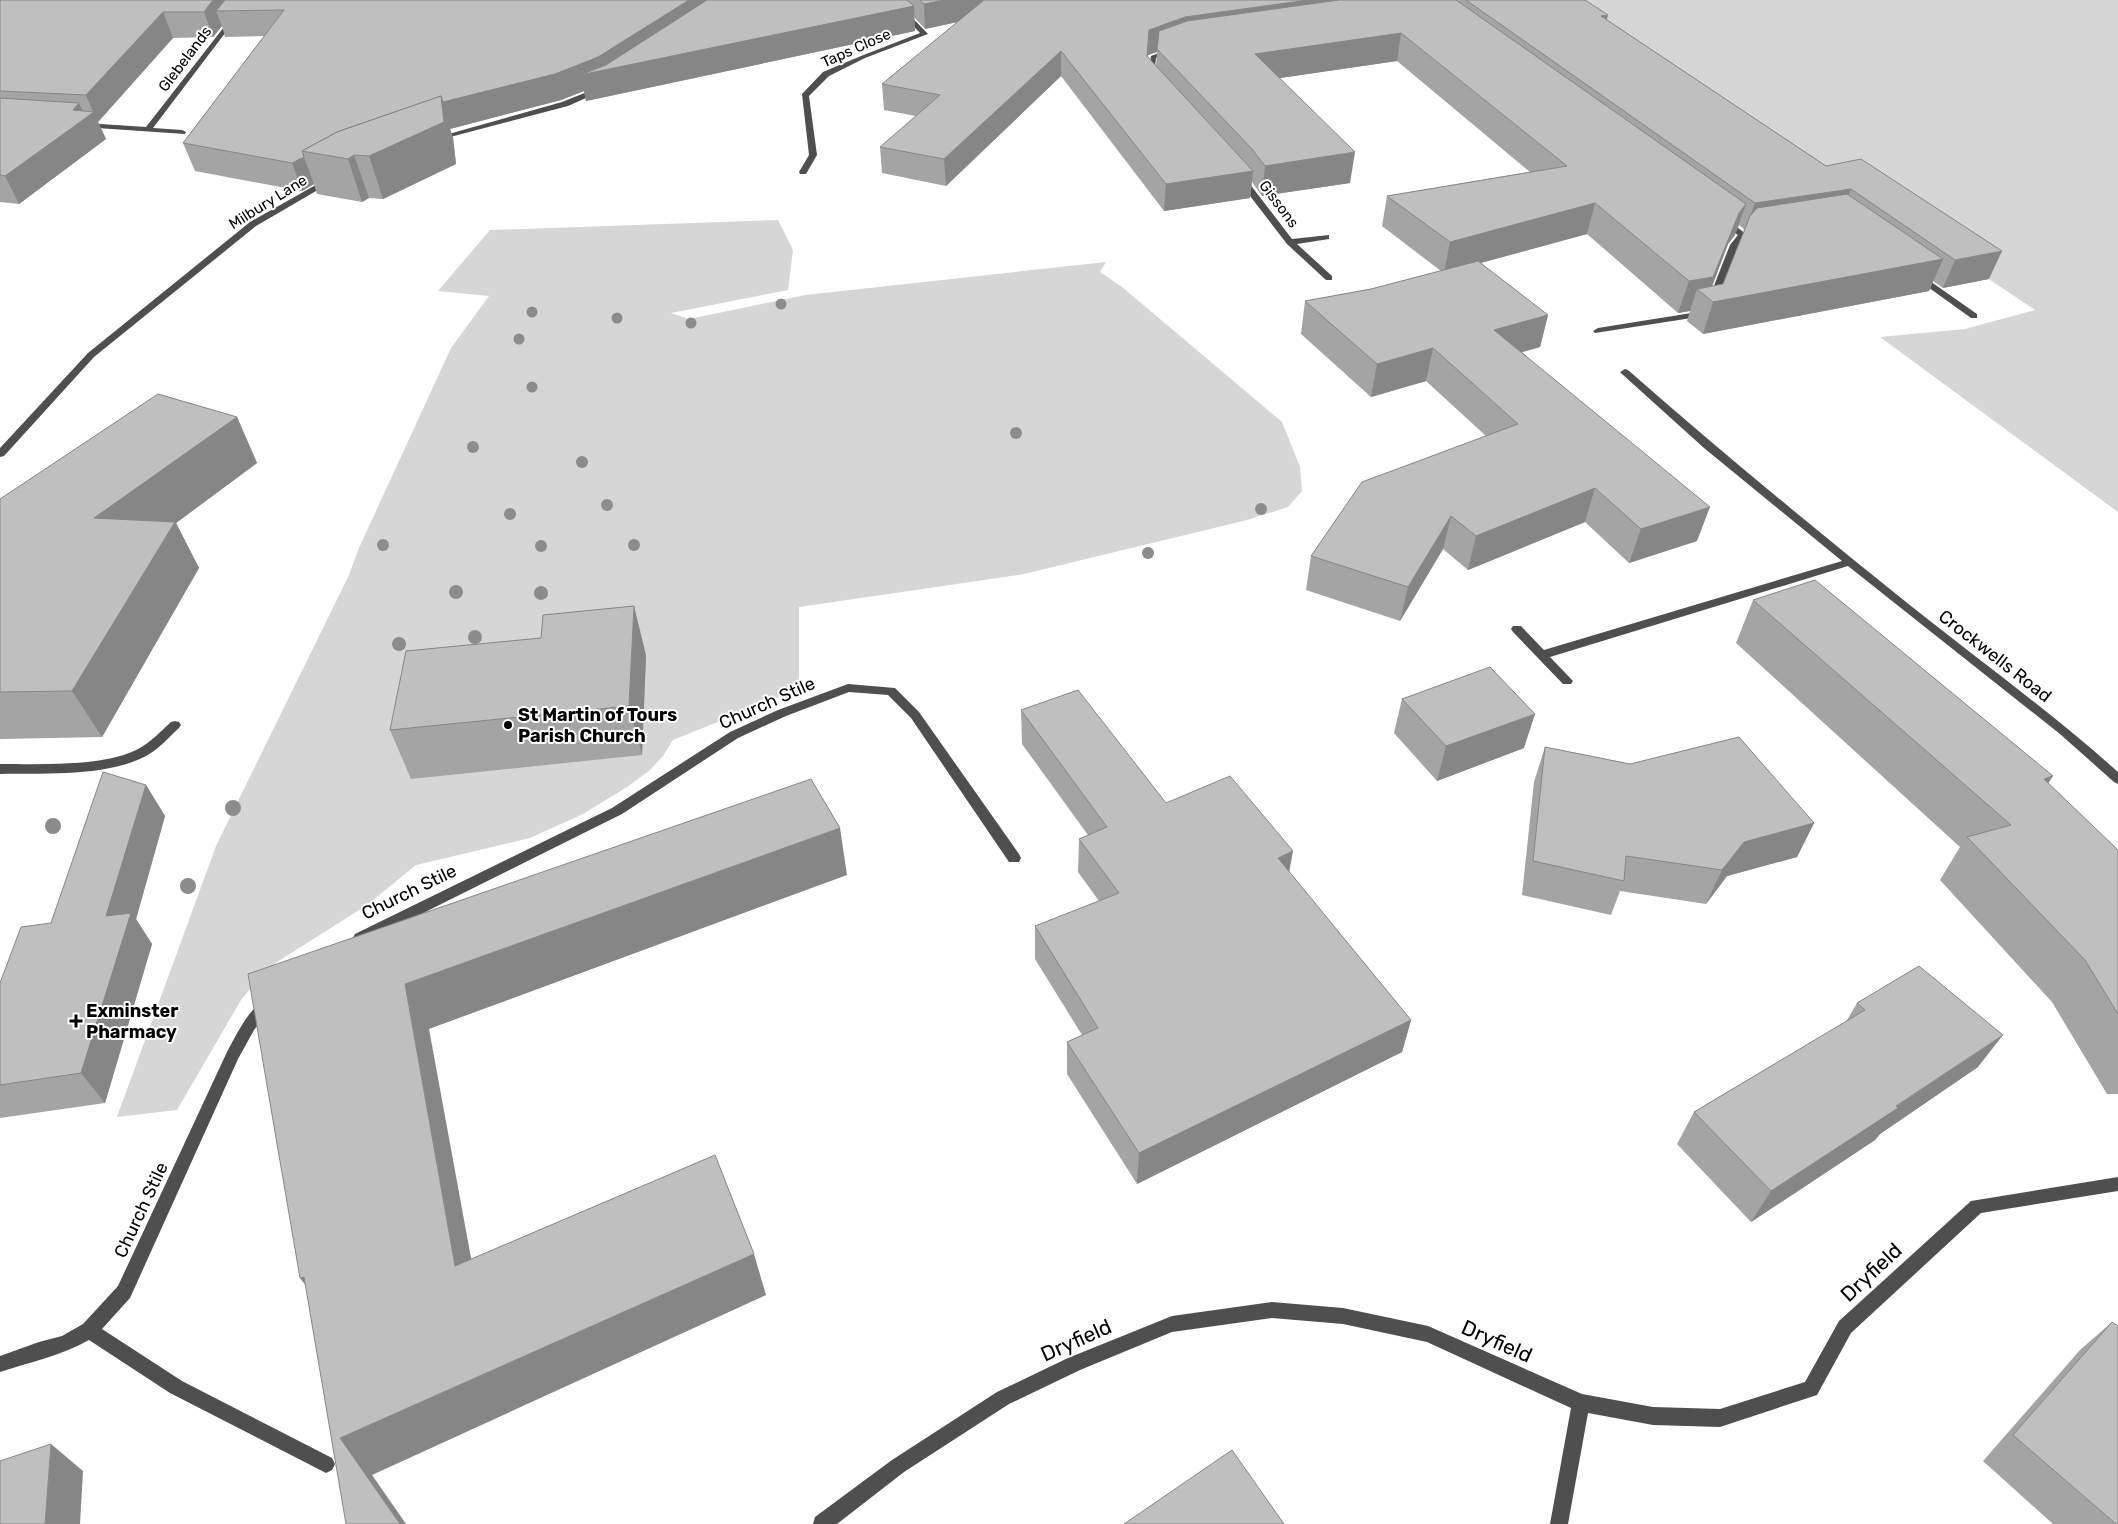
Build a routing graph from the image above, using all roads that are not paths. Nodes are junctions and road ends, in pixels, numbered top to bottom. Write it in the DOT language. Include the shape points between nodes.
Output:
graph roads {
  1 [pos="891,0"];
  2 [pos="237,13"];
  3 [pos="1176,48"];
  4 [pos="1156,84"];
  5 [pos="607,87"];
  6 [pos="74,124"];
  7 [pos="149,128"];
  8 [pos="182,132"];
  9 [pos="431,141"];
  10 [pos="1232,168"];
  11 [pos="803,172"];
  12 [pos="339,176"];
  13 [pos="1720,218"];
  14 [pos="1753,234"];
  15 [pos="1743,235"];
  16 [pos="1326,237"];
  17 [pos="1290,242"];
  18 [pos="1910,271"];
  19 [pos="1330,278"];
  20 [pos="1974,316"];
  21 [pos="1598,331"];
  22 [pos="1624,372"];
  23 [pos="0,454"];
  24 [pos="1849,562"];
  25 [pos="1518,629"];
  26 [pos="1542,655"];
  27 [pos="1567,681"];
  28 [pos="175,725"];
  29 [pos="0,769"];
  30 [pos="2118,779"];
  31 [pos="1014,858"];
  32 [pos="347,945"];
  33 [pos="278,995"];
  34 [pos="2118,1184"];
  35 [pos="89,1330"];
  36 [pos="0,1364"];
  37 [pos="1581,1403"];
  38 [pos="326,1464"];
  39 [pos="822,1524"];
  40 [pos="1559,1524"];
  1 -- 11 [label="street, Taps Close" via="925,34 826,74 805,96 812,156"];
  2 -- 7 [label="street, Glebelands"];
  3 -- 4 [label="street" via="1153,57 1150,78"];
  5 -- 9 [label="street" via="565,104"];
  6 -- 7 [label="street"];
  7 -- 8 [label="street"];
  10 -- 17 [label="street, Gissons"];
  12 -- 23 [label="street, Milbury Lane" via="253,224 90,355"];
  13 -- 15 [label="street"];
  14 -- 15 [label="street"];
  15 -- 21 [label="street" via="1734,245 1708,313"];
  16 -- 17 [label="street, Gissons"];
  17 -- 19 [label="street, Gissons"];
  18 -- 20 [label="street"];
  22 -- 24 [label="street, Crockwells Road"];
  24 -- 26 [label="street"];
  24 -- 30 [label="street, Crockwells Road" via="2064,731"];
  25 -- 26 [label="street"];
  26 -- 27 [label="street"];
  28 -- 29 [label="street" via="136,756 107,763"];
  31 -- 32 [label="street, Church Stile" via="914,715 891,691 848,688 742,732 617,811"];
  33 -- 35 [label="street, Church Stile" via="249,1026 232,1056 124,1292"];
  34 -- 37 [label="street, Dryfield" via="1977,1206 1845,1327 1812,1389 1720,1418 1653,1416"];
  35 -- 36 [label="street, Church Stile" via="65,1344"];
  35 -- 38 [label="street" via="176,1387"];
  37 -- 39 [label="street, Dryfield" via="1428,1334 1343,1316 1272,1310 1172,1324 1074,1364 1004,1398 898,1466"];
  37 -- 40 [label="street"];
}
